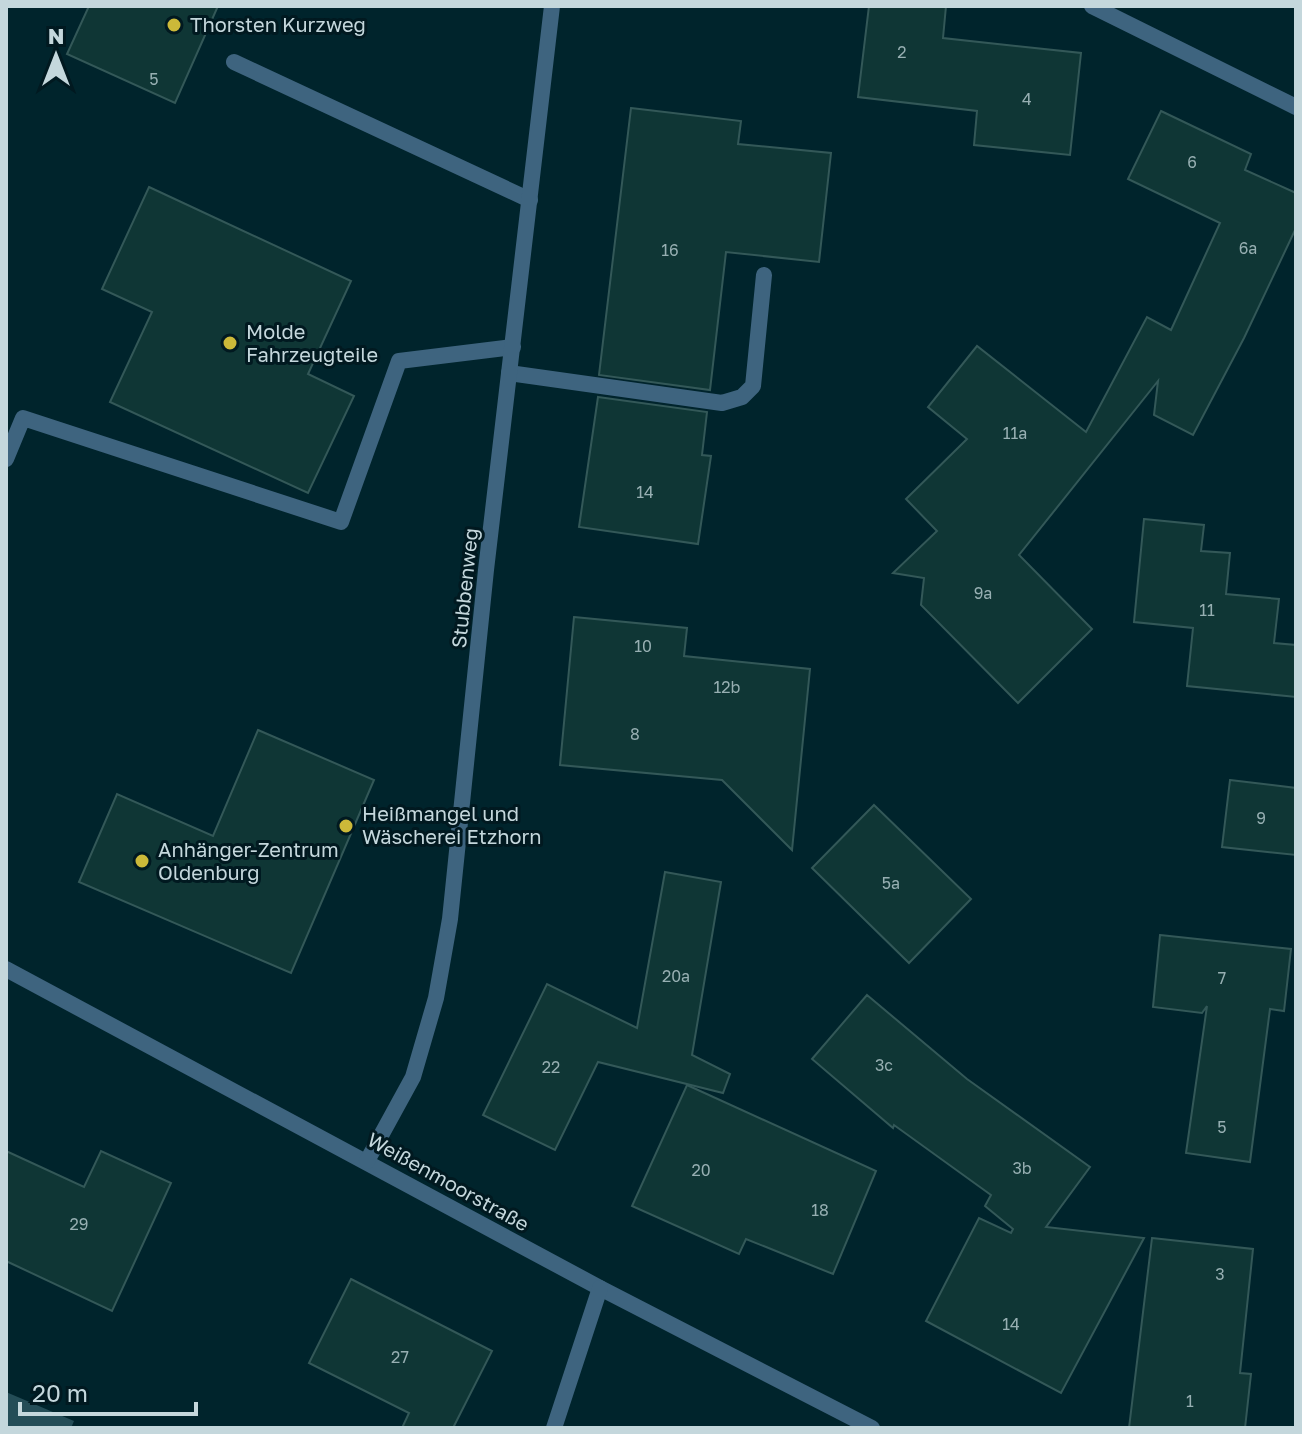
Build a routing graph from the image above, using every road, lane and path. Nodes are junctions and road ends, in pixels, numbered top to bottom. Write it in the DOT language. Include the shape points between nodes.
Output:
graph roads {
  1 [pos="552,6"];
  2 [pos="1092,6"];
  3 [pos="234,62"];
  4 [pos="1296,107"];
  5 [pos="530,200"];
  6 [pos="764,275"];
  7 [pos="513,347"];
  8 [pos="509,373"];
  9 [pos="6,459"];
  10 [pos="6,969"];
  11 [pos="367,1161"];
  12 [pos="600,1288"];
  13 [pos="554,1428"];
  14 [pos="872,1428"];
  1 -- 5 [label="street, Stubbenweg"];
  2 -- 4 [label="street"];
  3 -- 5 [label="street"];
  5 -- 7 [label="street, Stubbenweg"];
  6 -- 8 [label="street" via="753,386 742,397 722,403"];
  7 -- 8 [label="street, Stubbenweg"];
  7 -- 9 [label="street" via="399,361 341,522 23,418"];
  8 -- 11 [label="street, Stubbenweg" via="439,985 413,1077"];
  10 -- 11 [label="street, Weißenmoorstraße"];
  11 -- 12 [label="street, Weißenmoorstraße"];
  12 -- 13 [label="street"];
  12 -- 14 [label="street, Weißenmoorstraße"];
}
